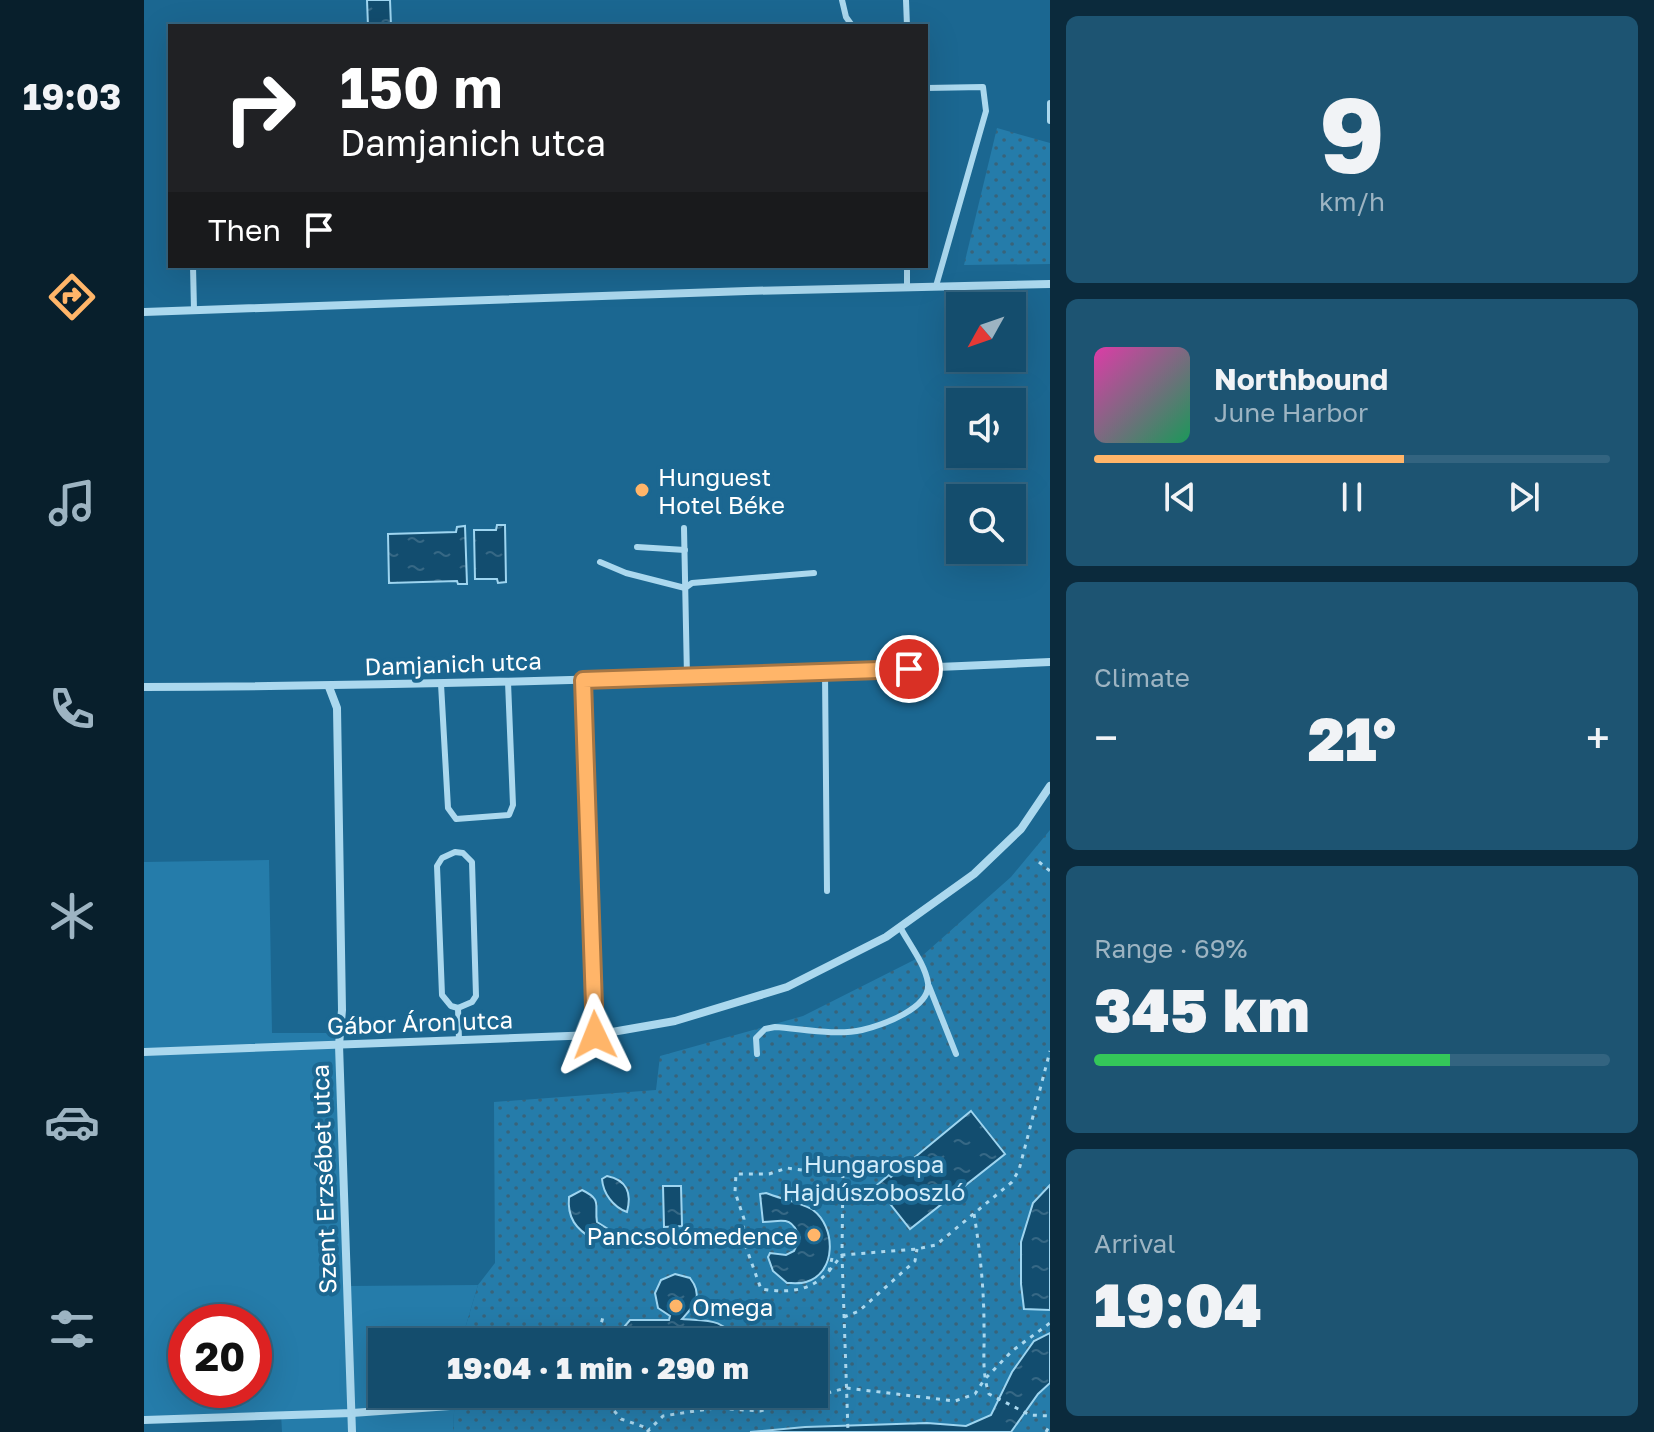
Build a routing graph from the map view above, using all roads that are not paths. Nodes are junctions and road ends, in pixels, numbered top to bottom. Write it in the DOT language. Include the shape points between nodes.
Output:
graph roads {
  1 [pos="842,0"];
  2 [pos="906,0"];
  3 [pos="851,24"];
  4 [pos="907,24"];
  5 [pos="928,88"];
  6 [pos="1050,103"];
  7 [pos="1050,121"];
  8 [pos="193,268"];
  9 [pos="907,268"];
  10 [pos="1050,284"];
  11 [pos="907,286"];
  12 [pos="936,286"];
  13 [pos="194,310"];
  14 [pos="144,312"];
  15 [pos="684,528"];
  16 [pos="637,547"];
  17 [pos="685,550"];
  18 [pos="600,562"];
  19 [pos="814,573"];
  20 [pos="685,588"];
  21 [pos="1050,662"];
  22 [pos="825,673"];
  23 [pos="687,677"];
  24 [pos="583,680"];
  25 [pos="508,682"];
  26 [pos="441,684"];
  27 [pos="144,687"];
  28 [pos="329,687"];
  29 [pos="1050,786"];
  30 [pos="827,891"];
  31 [pos="900,927"];
  32 [pos="929,986"];
  33 [pos="458,1008"];
  34 [pos="595,1035"];
  35 [pos="459,1040"];
  36 [pos="339,1045"];
  37 [pos="144,1052"];
  38 [pos="757,1054"];
  39 [pos="956,1054"];
  40 [pos="422,1408"];
  41 [pos="352,1413"];
  42 [pos="144,1420"];
  43 [pos="352,1432"];
  1 -- 3 [label="lane"];
  2 -- 4 [label="lane"];
  5 -- 12 [label="lane" via="983,87 986,111"];
  6 -- 7 [label="lane"];
  8 -- 13 [label="lane"];
  9 -- 11 [label="lane"];
  10 -- 12 [label="street"];
  11 -- 12 [label="street"];
  11 -- 13 [label="street"];
  13 -- 14 [label="street"];
  15 -- 17 [label="lane"];
  16 -- 17 [label="lane"];
  17 -- 20 [label="lane"];
  18 -- 20 [label="lane"];
  19 -- 20 [label="lane" via="692,583"];
  20 -- 23 [label="lane"];
  21 -- 22 [label="street, Damjanich utca"];
  22 -- 23 [label="street, Damjanich utca"];
  22 -- 30 [label="lane"];
  23 -- 24 [label="street, Damjanich utca"];
  24 -- 25 [label="street, Damjanich utca"];
  24 -- 34 [label="lane"];
  25 -- 26 [label="street, Damjanich utca"];
  25 -- 26 [label="lane" via="513,805 509,815 456,819 448,808"];
  26 -- 28 [label="street, Damjanich utca"];
  27 -- 28 [label="street, Damjanich utca"];
  28 -- 36 [label="street, Szent Erzsébet utca" via="337,708"];
  29 -- 31 [label="street, Gábor Áron utca" via="1021,829 974,874"];
  31 -- 32 [label="lane"];
  31 -- 34 [label="street, Gábor Áron utca" via="787,987 675,1021"];
  32 -- 38 [label="lane" via="914,1009 862,1030 765,1029 756,1038"];
  32 -- 39 [label="lane"];
  33 -- 33 [label="lane" via="476,996 472,862 455,852 437,866 442,995"];
  33 -- 35 [label="lane"];
  34 -- 35 [label="street, Gábor Áron utca"];
  35 -- 36 [label="street, Gábor Áron utca"];
  36 -- 37 [label="street, Gábor Áron utca"];
  36 -- 41 [label="street, Szent Erzsébet utca"];
  40 -- 41 [label="street"];
  41 -- 42 [label="street"];
  41 -- 43 [label="street, Szent Erzsébet utca"];
}
